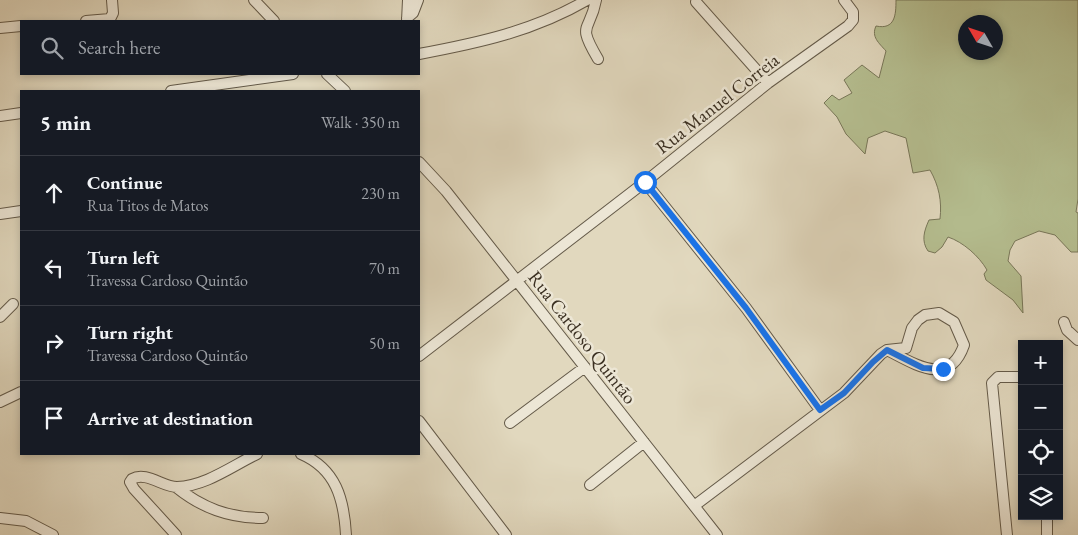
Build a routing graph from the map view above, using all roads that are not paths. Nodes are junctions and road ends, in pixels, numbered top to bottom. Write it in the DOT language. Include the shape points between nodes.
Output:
graph roads {
  1 [pos="112,0"];
  2 [pos="254,0"];
  3 [pos="408,0"];
  4 [pos="418,0"];
  5 [pos="587,0"];
  6 [pos="596,0"];
  7 [pos="844,0"];
  8 [pos="696,2"];
  9 [pos="111,20"];
  10 [pos="273,20"];
  11 [pos="407,20"];
  12 [pos="20,26"];
  13 [pos="0,28"];
  14 [pos="420,54"];
  15 [pos="598,58"];
  16 [pos="286,75"];
  17 [pos="328,75"];
  18 [pos="768,84"];
  19 [pos="178,90"];
  20 [pos="344,90"];
  21 [pos="20,113"];
  22 [pos="0,116"];
  23 [pos="420,163"];
  24 [pos="645,182"];
  25 [pos="20,211"];
  26 [pos="0,214"];
  27 [pos="516,280"];
  28 [pos="13,304"];
  29 [pos="0,317"];
  30 [pos="1064,322"];
  31 [pos="1078,340"];
  32 [pos="887,350"];
  33 [pos="420,355"];
  34 [pos="585,367"];
  35 [pos="1018,377"];
  36 [pos="20,392"];
  37 [pos="0,402"];
  38 [pos="820,410"];
  39 [pos="420,423"];
  40 [pos="510,423"];
  41 [pos="644,442"];
  42 [pos="255,455"];
  43 [pos="303,455"];
  44 [pos="590,485"];
  45 [pos="176,487"];
  46 [pos="694,506"];
  47 [pos="0,518"];
  48 [pos="263,518"];
  49 [pos="1046,520"];
  50 [pos="53,535"];
  51 [pos="176,535"];
  52 [pos="346,535"];
  53 [pos="506,535"];
  54 [pos="717,535"];
  55 [pos="1007,535"];
  56 [pos="1047,535"];
  1 -- 9 [label="street"];
  2 -- 10 [label="street"];
  3 -- 11 [label="street"];
  4 -- 11 [label="street"];
  5 -- 14 [label="street" via="526,29 482,43"];
  6 -- 15 [label="street" via="586,32"];
  7 -- 18 [label="street, Rua Manuel Correia" via="853,12 848,26"];
  8 -- 18 [label="street"];
  12 -- 13 [label="street"];
  16 -- 19 [label="street"];
  17 -- 20 [label="street"];
  18 -- 24 [label="street, Rua Manuel Correia"];
  21 -- 22 [label="street"];
  23 -- 27 [label="street, Rua Cardoso Quintão"];
  24 -- 27 [label="street, Rua Manuel Correia"];
  24 -- 38 [label="street" via="746,308"];
  25 -- 26 [label="street"];
  27 -- 33 [label="street, Rua Manuel Correia"];
  27 -- 34 [label="street, Rua Cardoso Quintão"];
  28 -- 29 [label="street"];
  30 -- 31 [label="street" via="1067,330"];
  32 -- 32 [label="street" via="906,348 918,320 926,315 939,314 954,322 964,345 954,364 932,370"];
  32 -- 38 [label="street" via="844,393"];
  34 -- 40 [label="street"];
  34 -- 41 [label="street, Rua Cardoso Quintão"];
  35 -- 55 [label="street" via="998,377 992,384"];
  36 -- 37 [label="street"];
  38 -- 46 [label="street"];
  39 -- 53 [label="street"];
  41 -- 44 [label="street"];
  41 -- 46 [label="street, Rua Cardoso Quintão"];
  42 -- 45 [label="street" via="212,477"];
  43 -- 52 [label="street" via="314,460 334,481 341,500"];
  45 -- 48 [label="street" via="194,501 226,515"];
  45 -- 51 [label="street" via="144,477 135,477 130,482"];
  46 -- 54 [label="street, Rua Cardoso Quintão"];
  47 -- 50 [label="street" via="26,521"];
  49 -- 56 [label="street"];
}
